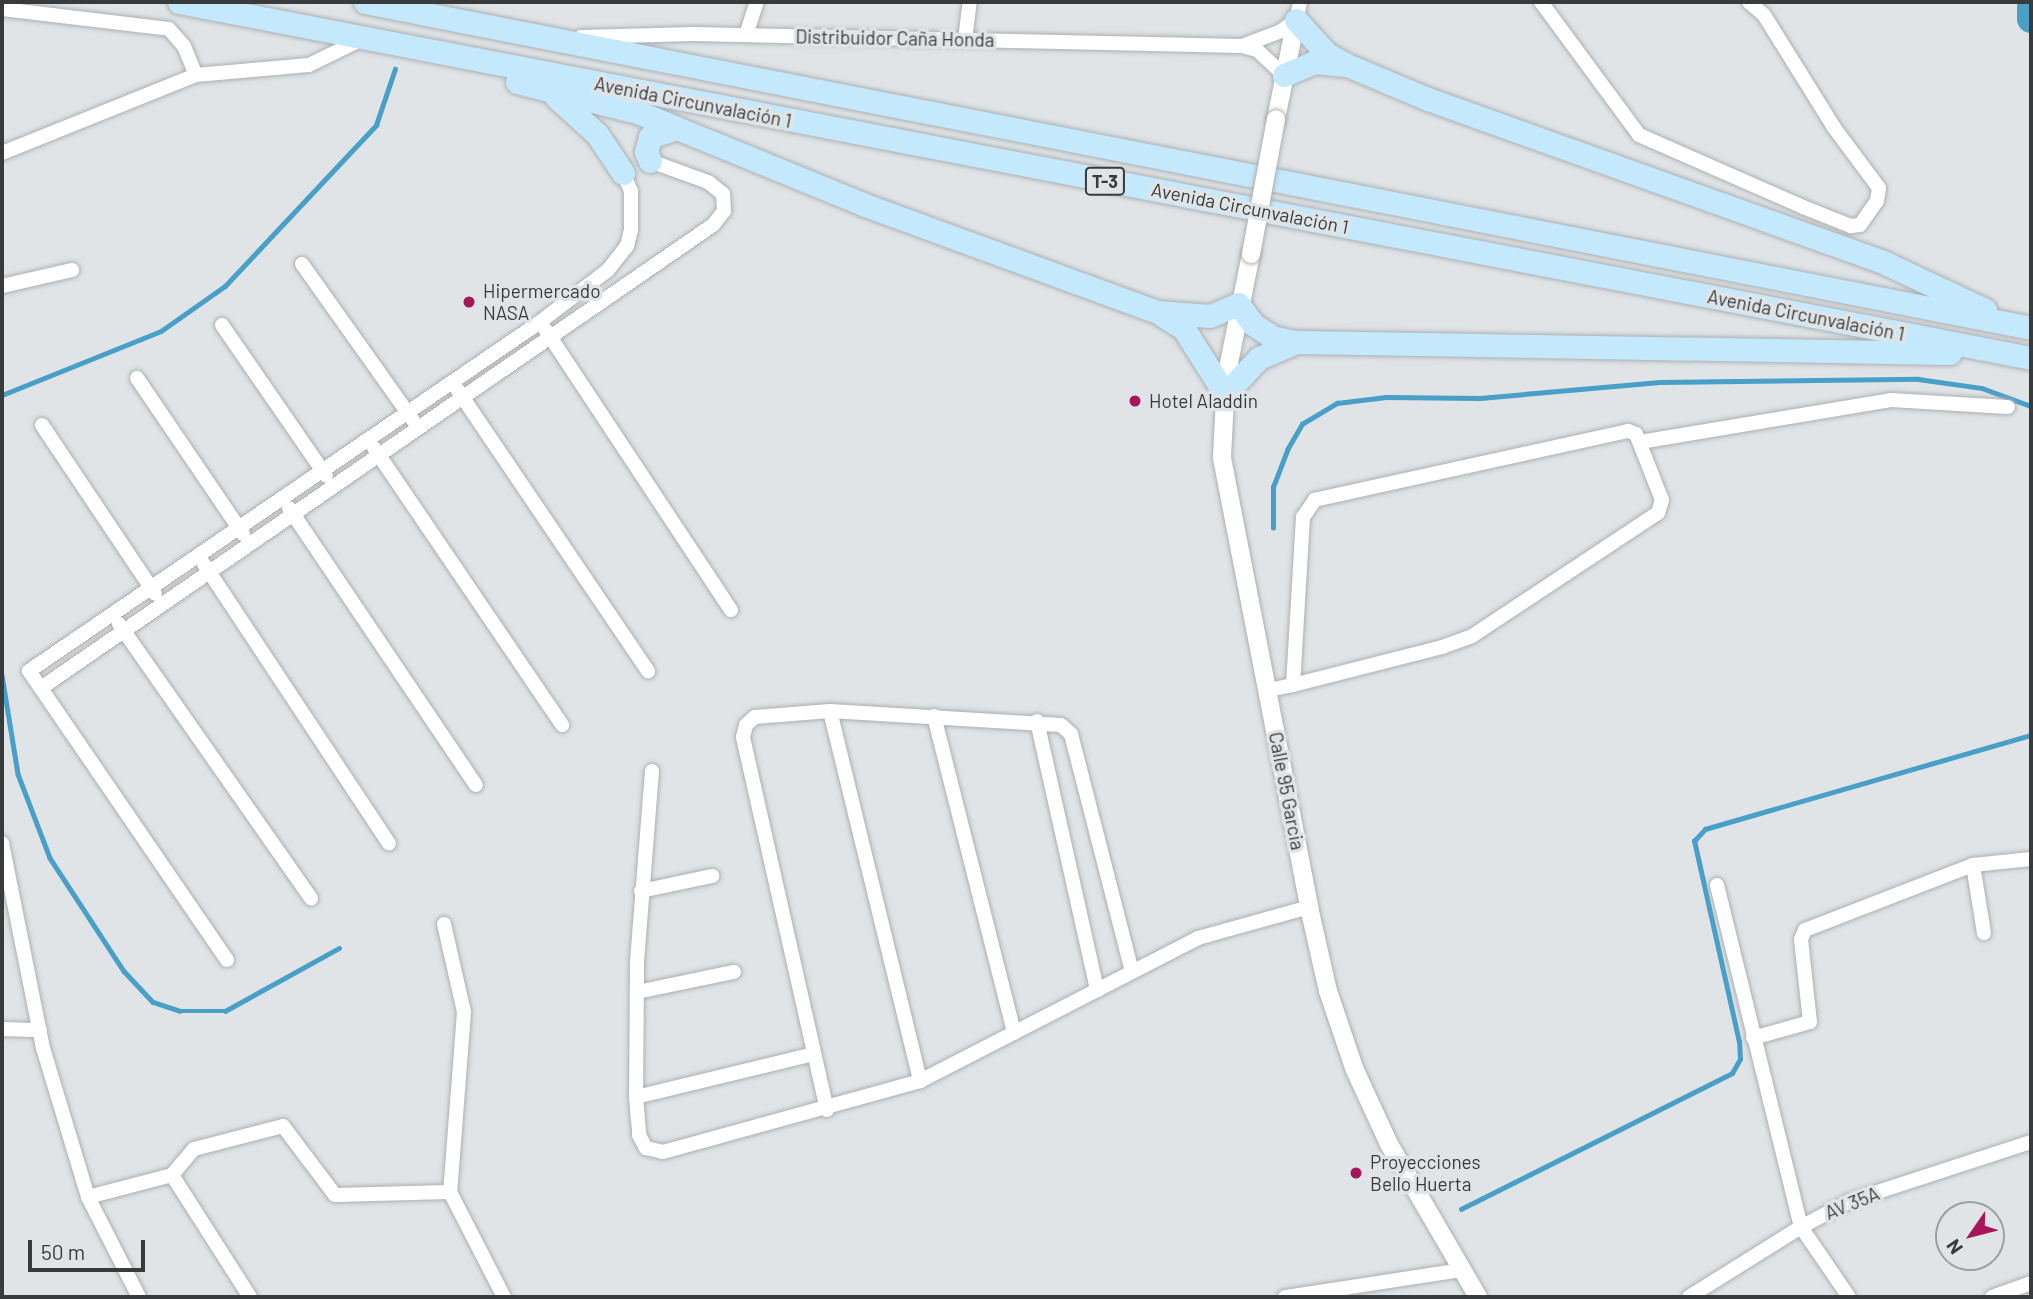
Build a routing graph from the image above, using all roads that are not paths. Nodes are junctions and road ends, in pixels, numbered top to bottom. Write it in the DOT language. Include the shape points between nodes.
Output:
graph roads {
  1 [pos="179,2"];
  2 [pos="365,2"];
  3 [pos="757,2"];
  4 [pos="970,2"];
  5 [pos="1541,2"];
  6 [pos="1749,2"];
  7 [pos="2,9"];
  8 [pos="1298,11"];
  9 [pos="746,35"];
  10 [pos="548,37"];
  11 [pos="364,38"];
  12 [pos="965,40"];
  13 [pos="1242,46"];
  14 [pos="416,49"];
  15 [pos="1347,65"];
  16 [pos="196,75"];
  17 [pos="1284,75"];
  18 [pos="548,90"];
  19 [pos="676,128"];
  20 [pos="2,153"];
  21 [pos="650,161"];
  22 [pos="623,173"];
  23 [pos="302,264"];
  24 [pos="72,270"];
  25 [pos="2,286"];
  26 [pos="1238,304"];
  27 [pos="1158,313"];
  28 [pos="540,322"];
  29 [pos="222,325"];
  30 [pos="2024,326"];
  31 [pos="550,336"];
  32 [pos="1296,342"];
  33 [pos="2020,356"];
  34 [pos="137,378"];
  35 [pos="452,382"];
  36 [pos="1225,394"];
  37 [pos="462,396"];
  38 [pos="2008,407"];
  39 [pos="407,412"];
  40 [pos="41,425"];
  41 [pos="419,426"];
  42 [pos="369,439"];
  43 [pos="1640,442"];
  44 [pos="377,455"];
  45 [pos="322,471"];
  46 [pos="334,485"];
  47 [pos="283,498"];
  48 [pos="292,514"];
  49 [pos="239,528"];
  50 [pos="249,543"];
  51 [pos="198,556"];
  52 [pos="209,572"];
  53 [pos="151,588"];
  54 [pos="162,604"];
  55 [pos="730,610"];
  56 [pos="112,614"];
  57 [pos="124,631"];
  58 [pos="69,644"];
  59 [pos="80,661"];
  60 [pos="648,671"];
  61 [pos="1293,685"];
  62 [pos="41,688"];
  63 [pos="1268,690"];
  64 [pos="830,711"];
  65 [pos="934,716"];
  66 [pos="1037,721"];
  67 [pos="562,725"];
  68 [pos="652,771"];
  69 [pos="476,785"];
  70 [pos="389,842"];
  71 [pos="2,843"];
  72 [pos="2031,859"];
  73 [pos="1973,865"];
  74 [pos="712,876"];
  75 [pos="1717,885"];
  76 [pos="641,891"];
  77 [pos="311,898"];
  78 [pos="1309,907"];
  79 [pos="444,924"];
  80 [pos="1984,933"];
  81 [pos="227,960"];
  82 [pos="1132,971"];
  83 [pos="734,972"];
  84 [pos="1097,990"];
  85 [pos="637,992"];
  86 [pos="2,1029"];
  87 [pos="40,1030"];
  88 [pos="1014,1033"];
  89 [pos="1753,1038"];
  90 [pos="814,1054"];
  91 [pos="920,1081"];
  92 [pos="636,1097"];
  93 [pos="827,1110"];
  94 [pos="2031,1142"];
  95 [pos="172,1175"];
  96 [pos="450,1192"];
  97 [pos="88,1197"];
  98 [pos="1801,1227"];
  99 [pos="1462,1270"];
  100 [pos="2031,1283"];
  101 [pos="139,1297"];
  102 [pos="250,1297"];
  103 [pos="504,1297"];
  104 [pos="1285,1297"];
  105 [pos="1478,1297"];
  106 [pos="1689,1297"];
  107 [pos="1849,1297"];
  108 [pos="1992,1297"];
  1 -- 11 [label="main road, Avenida Circunvalación 1 / T-3"];
  2 -- 10 [label="main road, Avenida Circunvalación 1 / T-3"];
  3 -- 9 [label="street"];
  4 -- 12 [label="street"];
  5 -- 6 [label="street" via="1639,135 1803,207 1851,226 1860,225 1873,208 1879,188 1764,15"];
  7 -- 16 [label="street" via="169,29 184,46"];
  8 -- 13 [label="street, Distribuidor Caña Honda" via="1281,31"];
  8 -- 15 [label="main road" via="1327,54"];
  8 -- 17 [label="street, Calle 95 Garcia"];
  9 -- 10 [label="street, Distribuidor Caña Honda"];
  9 -- 12 [label="street, Distribuidor Caña Honda"];
  10 -- 30 [label="main road, Avenida Circunvalación 1 / T-3"];
  11 -- 14 [label="main road, Avenida Circunvalación 1 / T-3"];
  11 -- 16 [label="street" via="310,65"];
  12 -- 13 [label="street, Distribuidor Caña Honda"];
  13 -- 17 [label="street, Distribuidor Caña Honda" via="1265,56"];
  14 -- 18 [label="main road"];
  14 -- 33 [label="main road, Avenida Circunvalación 1 / T-3"];
  15 -- 17 [label="main road" via="1314,62"];
  15 -- 30 [label="main road" via="1881,261"];
  16 -- 20 [label="street"];
  17 -- 26 [label="street, Calle 95 Garcia, bridge"];
  18 -- 19 [label="main road" via="640,113"];
  18 -- 22 [label="main road" via="580,116"];
  19 -- 21 [label="main road" via="650,136 646,152"];
  19 -- 27 [label="main road" via="865,205"];
  21 -- 31 [label="street" via="708,182 723,194 724,211 713,225"];
  22 -- 28 [label="street" via="632,213 627,246 608,270"];
  23 -- 39 [label="street"];
  24 -- 25 [label="street"];
  26 -- 27 [label="main road" via="1210,316"];
  26 -- 32 [label="main road" via="1253,324 1272,337"];
  26 -- 36 [label="street, Calle 95 Garcia"];
  27 -- 36 [label="main road" via="1184,329"];
  28 -- 31 [label="street"];
  28 -- 35 [label="street"];
  29 -- 45 [label="street"];
  31 -- 37 [label="street"];
  31 -- 55 [label="street"];
  32 -- 33 [label="main road"];
  32 -- 36 [label="main road" via="1259,358"];
  34 -- 49 [label="street"];
  35 -- 37 [label="street"];
  35 -- 39 [label="street"];
  36 -- 63 [label="street, Calle 95 Garcia" via="1222,458"];
  37 -- 41 [label="street"];
  37 -- 60 [label="street"];
  38 -- 43 [label="street" via="1891,400"];
  39 -- 41 [label="street"];
  39 -- 42 [label="street"];
  40 -- 53 [label="street"];
  41 -- 44 [label="street"];
  42 -- 44 [label="street"];
  42 -- 45 [label="street"];
  43 -- 61 [label="street" via="1662,500 1658,513 1472,636"];
  43 -- 61 [label="street" via="1628,431 1315,500 1303,517"];
  44 -- 46 [label="street"];
  44 -- 67 [label="street"];
  45 -- 46 [label="street"];
  45 -- 47 [label="street"];
  46 -- 48 [label="street"];
  47 -- 48 [label="street"];
  47 -- 49 [label="street"];
  48 -- 50 [label="street"];
  48 -- 69 [label="street"];
  49 -- 50 [label="street"];
  49 -- 51 [label="street"];
  50 -- 52 [label="street"];
  51 -- 52 [label="street"];
  51 -- 53 [label="street"];
  52 -- 54 [label="street"];
  52 -- 70 [label="street"];
  53 -- 54 [label="street"];
  53 -- 56 [label="street"];
  54 -- 57 [label="street"];
  56 -- 57 [label="street"];
  56 -- 58 [label="street"];
  57 -- 59 [label="street"];
  57 -- 77 [label="street"];
  58 -- 59 [label="street"];
  58 -- 62 [label="street" via="29,671"];
  59 -- 62 [label="street"];
  61 -- 63 [label="street"];
  62 -- 81 [label="street"];
  63 -- 78 [label="street, Calle 95 Garcia"];
  64 -- 65 [label="street"];
  64 -- 90 [label="street" via="755,717 746,725 743,737"];
  64 -- 91 [label="street"];
  65 -- 66 [label="street"];
  65 -- 88 [label="street"];
  66 -- 82 [label="street" via="1061,725 1071,734"];
  66 -- 84 [label="street"];
  68 -- 76 [label="street"];
  71 -- 87 [label="street"];
  72 -- 73 [label="street"];
  73 -- 80 [label="street"];
  73 -- 89 [label="street" via="1805,930 1801,939 1813,1016 1810,1022"];
  74 -- 76 [label="street"];
  75 -- 89 [label="street"];
  76 -- 85 [label="street"];
  78 -- 82 [label="street" via="1221,929"];
  78 -- 99 [label="street, Calle 95 Garcia" via="1327,987 1354,1068 1389,1144"];
  79 -- 96 [label="street" via="464,1012"];
  82 -- 84 [label="street"];
  83 -- 85 [label="street"];
  84 -- 88 [label="street"];
  85 -- 92 [label="street"];
  86 -- 87 [label="street"];
  87 -- 97 [label="street"];
  88 -- 91 [label="street"];
  89 -- 98 [label="street"];
  90 -- 92 [label="street"];
  90 -- 93 [label="street"];
  91 -- 93 [label="street"];
  92 -- 93 [label="street" via="639,1135 646,1148 663,1152"];
  94 -- 98 [label="street, AV 35A" via="1850,1201"];
  95 -- 96 [label="street" via="194,1149 283,1125 335,1195"];
  95 -- 97 [label="street"];
  95 -- 102 [label="street"];
  96 -- 103 [label="street"];
  97 -- 101 [label="street"];
  98 -- 106 [label="street, AV 35A"];
  98 -- 107 [label="street"];
  99 -- 104 [label="street"];
  99 -- 105 [label="street, Calle 95 Garcia"];
  100 -- 108 [label="street"];
}
